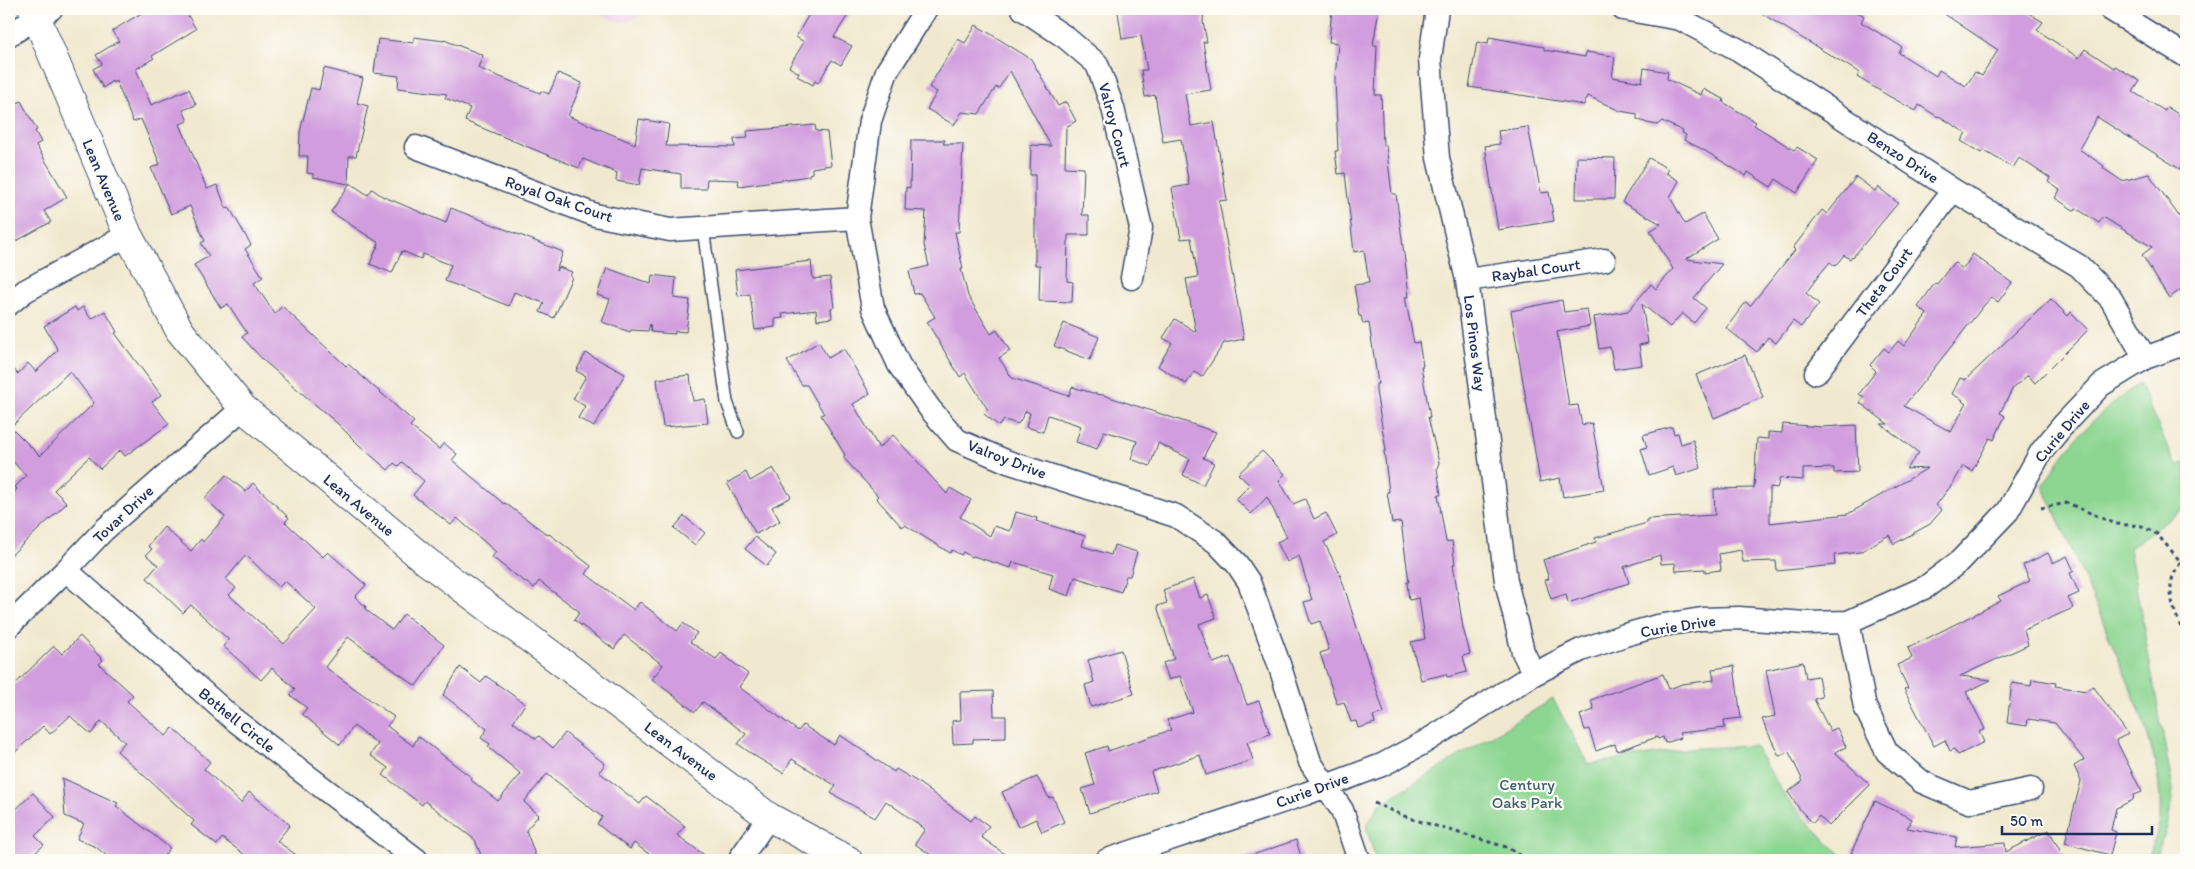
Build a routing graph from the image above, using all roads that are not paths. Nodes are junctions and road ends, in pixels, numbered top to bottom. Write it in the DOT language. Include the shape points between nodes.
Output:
graph roads {
  1 [pos="926,9"];
  2 [pos="1023,9"];
  3 [pos="1437,9"];
  4 [pos="1623,9"];
  5 [pos="2110,9"];
  6 [pos="40,12"];
  7 [pos="9,35"];
  8 [pos="2186,56"];
  9 [pos="416,147"];
  10 [pos="1953,190"];
  11 [pos="858,218"];
  12 [pos="703,228"];
  13 [pos="128,235"];
  14 [pos="1604,260"];
  15 [pos="1132,278"];
  16 [pos="1467,280"];
  17 [pos="9,304"];
  18 [pos="2186,343"];
  19 [pos="2145,358"];
  20 [pos="1816,373"];
  21 [pos="243,408"];
  22 [pos="738,432"];
  23 [pos="66,570"];
  24 [pos="1848,622"];
  25 [pos="9,626"];
  26 [pos="1534,674"];
  27 [pos="1326,786"];
  28 [pos="2031,789"];
  29 [pos="770,817"];
  30 [pos="1136,855"];
  31 [pos="417,860"];
  32 [pos="739,860"];
  33 [pos="848,860"];
  34 [pos="1107,860"];
  35 [pos="1359,860"];
  1 -- 11 [label="street, Valroy Drive" via="887,71 870,121"];
  2 -- 15 [label="street, Valroy Court" via="1065,37 1097,64 1113,108 1141,228"];
  3 -- 16 [label="street, Los Pinos Way" via="1430,59 1438,158"];
  4 -- 10 [label="street, Benzo Drive" via="1680,20 1739,50"];
  5 -- 8 [label="street"];
  6 -- 7 [label="street"];
  6 -- 13 [label="street, Lean Avenue"];
  9 -- 12 [label="street, Royal Oak Court" via="595,215 670,230"];
  10 -- 19 [label="street, Benzo Drive" via="2079,266 2111,298"];
  10 -- 20 [label="street, Theta Court"];
  11 -- 12 [label="street, Royal Oak Court"];
  11 -- 27 [label="street, Valroy Drive" via="873,308 899,365 957,440 1008,462 1176,516 1216,542 1238,564 1250,582 1310,762"];
  12 -- 22 [label="lane" via="727,402"];
  13 -- 17 [label="street" via="25,291"];
  13 -- 21 [label="street, Lean Avenue" via="180,331"];
  14 -- 16 [label="street, Raybal Court"];
  16 -- 26 [label="street, Los Pinos Way" via="1506,581 1523,652"];
  18 -- 19 [label="street, Curie Drive"];
  19 -- 24 [label="street, Curie Drive" via="2101,386 2064,424 2041,452 2008,511 1960,561 1926,587"];
  21 -- 23 [label="street, Tovar Drive" via="104,530"];
  21 -- 29 [label="street, Lean Avenue" via="426,561"];
  23 -- 25 [label="street, Tovar Drive"];
  23 -- 31 [label="street, Bothell Circle" via="232,718"];
  24 -- 26 [label="street, Curie Drive" via="1721,618 1657,626 1581,650"];
  24 -- 28 [label="street" via="1865,707 1888,752 1922,782 1969,802"];
  26 -- 27 [label="street, Curie Drive" via="1422,744 1382,765"];
  27 -- 30 [label="street, Curie Drive"];
  27 -- 35 [label="street, Valroy Drive" via="1342,810"];
  29 -- 32 [label="street"];
  29 -- 33 [label="street, Lean Avenue"];
  30 -- 34 [label="street, Curie Drive"];
}
